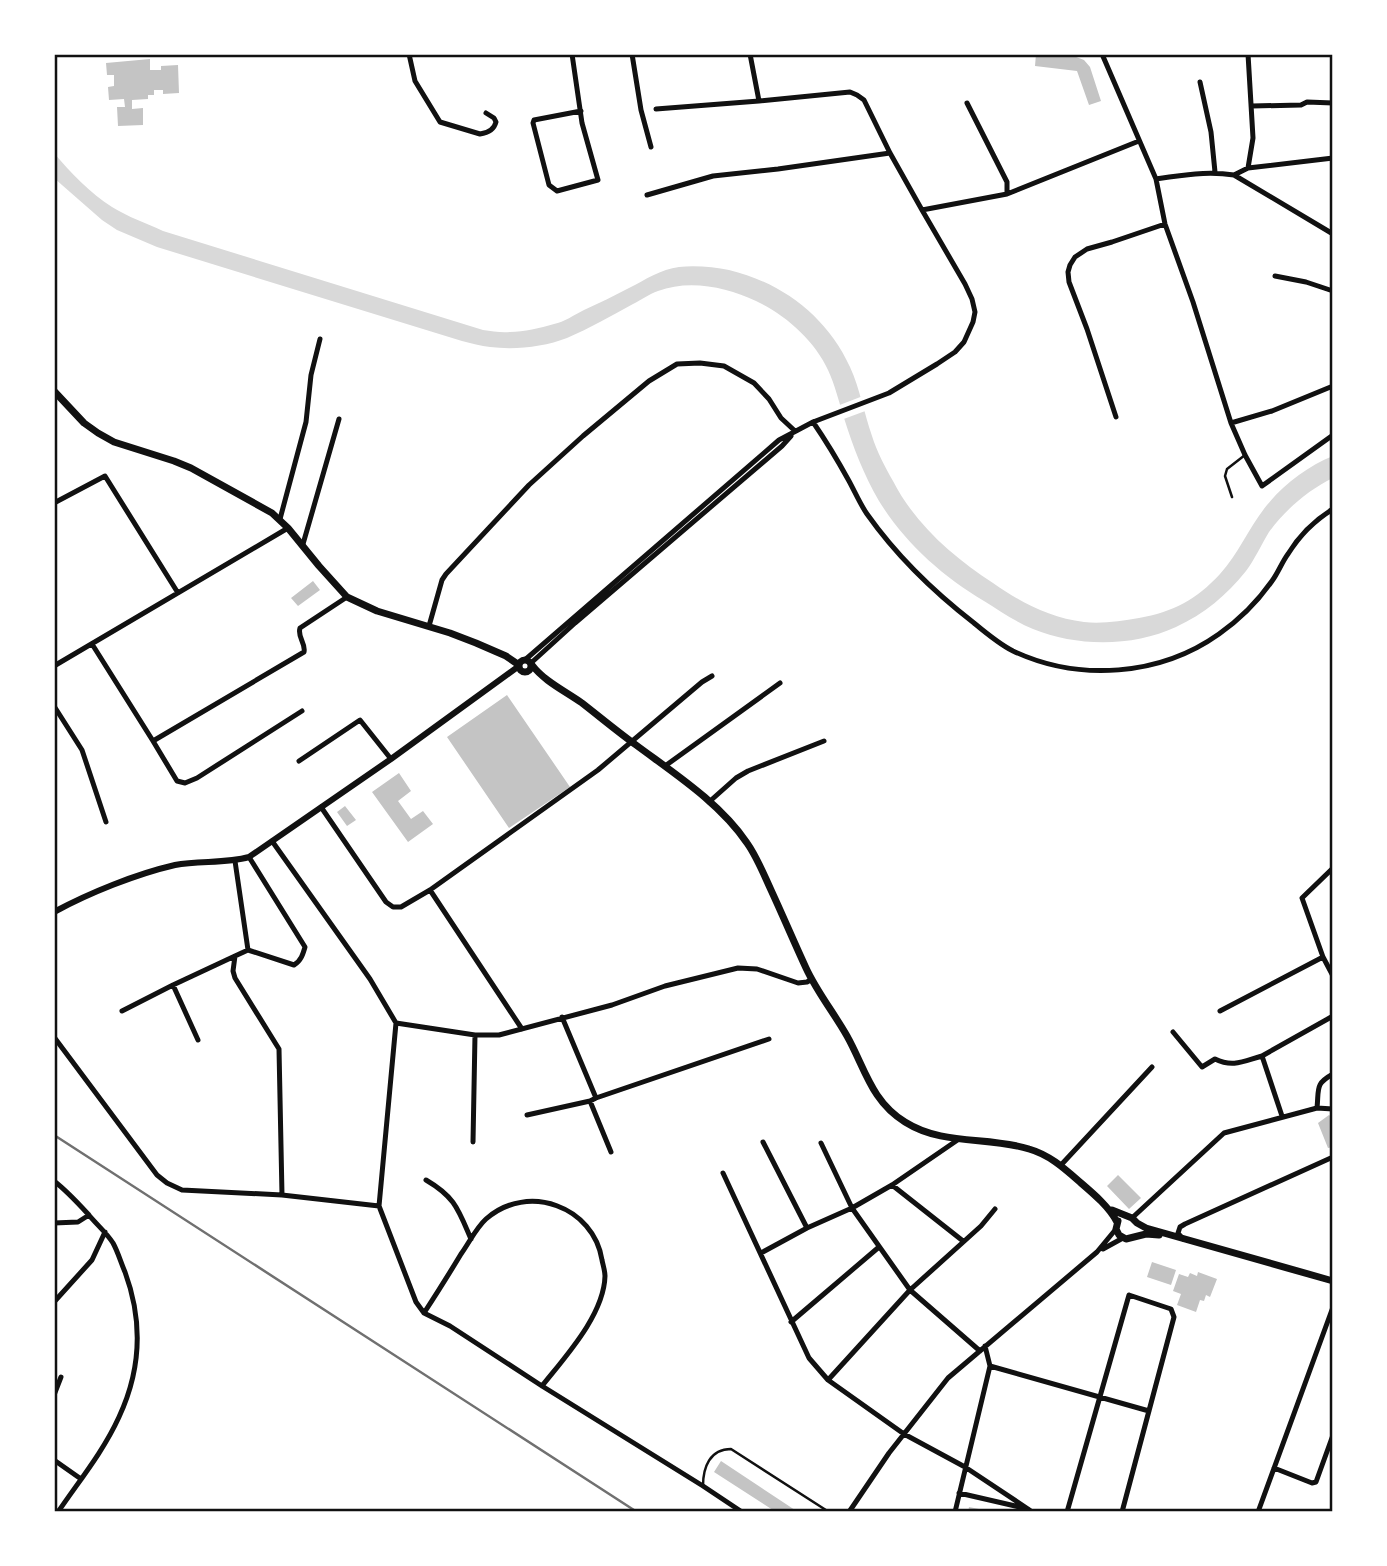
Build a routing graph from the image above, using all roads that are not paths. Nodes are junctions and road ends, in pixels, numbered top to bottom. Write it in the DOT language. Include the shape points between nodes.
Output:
graph roads {
  1 [pos="409,54"];
  2 [pos="572,54"];
  3 [pos="632,54"];
  4 [pos="750,54"];
  5 [pos="1102,54"];
  6 [pos="1248,54"];
  7 [pos="1200,82"];
  8 [pos="759,101"];
  9 [pos="967,103"];
  10 [pos="1333,103"];
  11 [pos="1252,106"];
  12 [pos="656,109"];
  13 [pos="581,111"];
  14 [pos="486,113"];
  15 [pos="1139,141"];
  16 [pos="651,147"];
  17 [pos="890,153"];
  18 [pos="1333,158"];
  19 [pos="1248,168"];
  20 [pos="1215,172"];
  21 [pos="1234,175"];
  22 [pos="1156,179"];
  23 [pos="1007,194"];
  24 [pos="647,195"];
  25 [pos="922,210"];
  26 [pos="1166,224"];
  27 [pos="1333,234"];
  28 [pos="1275,276"];
  29 [pos="1333,291"];
  30 [pos="320,340"];
  31 [pos="1333,386"];
  32 [pos="54,391"];
  33 [pos="1116,417"];
  34 [pos="339,419"];
  35 [pos="813,422"];
  36 [pos="1231,423"];
  37 [pos="795,431"];
  38 [pos="1333,435"];
  39 [pos="1245,455"];
  40 [pos="1232,497"];
  41 [pos="54,503"];
  42 [pos="1333,509"];
  43 [pos="280,519"];
  44 [pos="288,528"];
  45 [pos="303,544"];
  46 [pos="178,593"];
  47 [pos="347,597"];
  48 [pos="429,626"];
  49 [pos="92,644"];
  50 [pos="525,665"];
  51 [pos="54,666"];
  52 [pos="712,676"];
  53 [pos="780,683"];
  54 [pos="54,706"];
  55 [pos="302,711"];
  56 [pos="153,741"];
  57 [pos="824,741"];
  58 [pos="632,742"];
  59 [pos="391,758"];
  60 [pos="299,761"];
  61 [pos="665,766"];
  62 [pos="709,802"];
  63 [pos="321,807"];
  64 [pos="106,822"];
  65 [pos="272,841"];
  66 [pos="249,857"];
  67 [pos="234,861"];
  68 [pos="1333,868"];
  69 [pos="430,890"];
  70 [pos="54,912"];
  71 [pos="248,950"];
  72 [pos="235,956"];
  73 [pos="1323,957"];
  74 [pos="1333,976"];
  75 [pos="812,979"];
  76 [pos="173,985"];
  77 [pos="122,1011"];
  78 [pos="1220,1011"];
  79 [pos="1333,1016"];
  80 [pos="562,1017"];
  81 [pos="396,1023"];
  82 [pos="522,1029"];
  83 [pos="1173,1032"];
  84 [pos="475,1035"];
  85 [pos="54,1037"];
  86 [pos="769,1039"];
  87 [pos="198,1040"];
  88 [pos="1262,1056"];
  89 [pos="1152,1067"];
  90 [pos="1333,1074"];
  91 [pos="593,1099"];
  92 [pos="1317,1108"];
  93 [pos="1333,1109"];
  94 [pos="527,1115"];
  95 [pos="1282,1116"];
  96 [pos="958,1139"];
  97 [pos="472,1142"];
  98 [pos="763,1142"];
  99 [pos="821,1143"];
  100 [pos="611,1152"];
  101 [pos="1333,1157"];
  102 [pos="1060,1165"];
  103 [pos="723,1173"];
  104 [pos="426,1180"];
  105 [pos="54,1181"];
  106 [pos="892,1185"];
  107 [pos="282,1195"];
  108 [pos="379,1206"];
  109 [pos="1105,1206"];
  110 [pos="852,1208"];
  111 [pos="995,1209"];
  112 [pos="89,1215"];
  113 [pos="1132,1219"];
  114 [pos="54,1223"];
  115 [pos="1117,1226"];
  116 [pos="807,1228"];
  117 [pos="105,1232"];
  118 [pos="1167,1235"];
  119 [pos="1133,1237"];
  120 [pos="1123,1238"];
  121 [pos="471,1239"];
  122 [pos="963,1241"];
  123 [pos="1186,1241"];
  124 [pos="879,1247"];
  125 [pos="1097,1252"];
  126 [pos="761,1253"];
  127 [pos="1333,1281"];
  128 [pos="910,1290"];
  129 [pos="54,1302"];
  130 [pos="1333,1307"];
  131 [pos="424,1313"];
  132 [pos="791,1322"];
  133 [pos="985,1346"];
  134 [pos="980,1351"];
  135 [pos="990,1366"];
  136 [pos="61,1377"];
  137 [pos="828,1380"];
  138 [pos="542,1386"];
  139 [pos="54,1395"];
  140 [pos="1100,1396"];
  141 [pos="1149,1411"];
  142 [pos="904,1434"];
  143 [pos="1333,1435"];
  144 [pos="54,1460"];
  145 [pos="965,1467"];
  146 [pos="1274,1468"];
  147 [pos="81,1479"];
  148 [pos="703,1486"];
  149 [pos="959,1493"];
  150 [pos="1030,1510"];
  151 [pos="58,1512"];
  152 [pos="742,1512"];
  153 [pos="829,1512"];
  154 [pos="849,1512"];
  155 [pos="955,1512"];
  156 [pos="1067,1512"];
  157 [pos="1122,1512"];
  158 [pos="1258,1512"];
  1 -- 14 [label="street" via="415,81 440,122 486,133 496,122"];
  2 -- 13 [label="street"];
  3 -- 16 [label="street"];
  4 -- 8 [label="street"];
  5 -- 15 [label="street"];
  6 -- 11 [label="street"];
  7 -- 20 [label="street"];
  8 -- 12 [label="street"];
  8 -- 17 [label="street" via="850,92 864,100"];
  9 -- 23 [label="street" via="1007,182"];
  10 -- 11 [label="street"];
  11 -- 19 [label="street"];
  13 -- 13 [label="street" via="598,180 557,191 549,185 533,123"];
  15 -- 22 [label="street"];
  15 -- 23 [label="street"];
  17 -- 24 [label="street" via="713,176"];
  17 -- 25 [label="street"];
  18 -- 19 [label="street"];
  19 -- 21 [label="street"];
  20 -- 21 [label="street"];
  20 -- 22 [label="street"];
  21 -- 27 [label="street"];
  22 -- 26 [label="street"];
  23 -- 25 [label="street"];
  25 -- 35 [label="street" via="972,299 975,313 964,342 889,393"];
  26 -- 33 [label="street" via="1082,251 1068,272"];
  26 -- 36 [label="street"];
  28 -- 29 [label="street"];
  30 -- 43 [label="street" via="306,422"];
  31 -- 36 [label="street"];
  32 -- 43 [label="main road" via="98,433 191,468"];
  34 -- 45 [label="street"];
  35 -- 37 [label="street"];
  35 -- 42 [label="street" via="865,512 952,607 1011,650 1040,662 1081,670 1104,672 1156,664 1202,645 1246,611 1272,581 1289,551"];
  36 -- 39 [label="street"];
  37 -- 48 [label="street" via="754,383 724,366 677,364 649,381 529,485 446,574"];
  37 -- 50 [label="street"];
  38 -- 39 [label="street" via="1262,486"];
  39 -- 40 [label="lane" via="1225,475"];
  41 -- 46 [label="street" via="105,476"];
  43 -- 44 [label="main road"];
  44 -- 45 [label="main road"];
  44 -- 46 [label="street"];
  45 -- 47 [label="main road"];
  46 -- 49 [label="street"];
  47 -- 48 [label="main road"];
  47 -- 56 [label="street" via="300,628 304,652"];
  48 -- 50 [label="main road"];
  49 -- 51 [label="street"];
  49 -- 56 [label="street"];
  50 -- 58 [label="main road"];
  50 -- 59 [label="street"];
  52 -- 58 [label="street"];
  53 -- 61 [label="street"];
  54 -- 64 [label="street" via="82,750"];
  55 -- 56 [label="street" via="185,783 177,781"];
  57 -- 62 [label="street" via="748,771"];
  58 -- 61 [label="main road"];
  58 -- 69 [label="street"];
  59 -- 60 [label="street" via="360,720"];
  59 -- 63 [label="street"];
  61 -- 62 [label="main road"];
  62 -- 75 [label="main road" via="748,844"];
  63 -- 65 [label="street"];
  63 -- 69 [label="street" via="386,902 397,908"];
  65 -- 66 [label="street"];
  65 -- 81 [label="street"];
  66 -- 67 [label="street"];
  66 -- 71 [label="street" via="305,947 295,965"];
  67 -- 70 [label="street" via="174,865"];
  67 -- 71 [label="street"];
  68 -- 73 [label="street" via="1302,898"];
  69 -- 82 [label="street"];
  71 -- 72 [label="street"];
  72 -- 76 [label="street"];
  72 -- 107 [label="street" via="234,978 279,1049"];
  73 -- 74 [label="street"];
  73 -- 78 [label="street"];
  75 -- 80 [label="street" via="798,983 738,968"];
  75 -- 96 [label="main road" via="848,1036 877,1097 903,1121"];
  76 -- 77 [label="street"];
  76 -- 87 [label="street"];
  79 -- 88 [label="street"];
  80 -- 82 [label="street"];
  80 -- 91 [label="street"];
  81 -- 84 [label="street"];
  81 -- 108 [label="street"];
  82 -- 84 [label="street"];
  83 -- 88 [label="street" via="1202,1067 1215,1059 1232,1065"];
  84 -- 97 [label="street"];
  85 -- 107 [label="street" via="167,1184 181,1190"];
  86 -- 91 [label="street"];
  88 -- 95 [label="street"];
  89 -- 102 [label="street"];
  90 -- 92 [label="street" via="1319,1084"];
  91 -- 94 [label="street"];
  91 -- 100 [label="street"];
  92 -- 93 [label="street"];
  92 -- 95 [label="street"];
  95 -- 113 [label="street" via="1224,1133"];
  96 -- 102 [label="main road" via="1011,1144"];
  96 -- 106 [label="street"];
  98 -- 116 [label="street"];
  99 -- 110 [label="street"];
  101 -- 123 [label="street" via="1185,1224 1178,1233"];
  102 -- 109 [label="main road"];
  103 -- 126 [label="street"];
  104 -- 121 [label="street" via="453,1202"];
  105 -- 112 [label="street"];
  106 -- 110 [label="street"];
  106 -- 122 [label="street"];
  107 -- 108 [label="street"];
  108 -- 131 [label="street"];
  109 -- 113 [label="main road"];
  109 -- 115 [label="main road"];
  110 -- 116 [label="street"];
  110 -- 124 [label="street"];
  111 -- 122 [label="street"];
  112 -- 114 [label="street" via="78,1222"];
  112 -- 117 [label="street"];
  113 -- 115 [label="main road" via="1121,1218"];
  113 -- 118 [label="main road"];
  113 -- 119 [label="main road" via="1137,1231"];
  115 -- 120 [label="main road"];
  115 -- 125 [label="street"];
  116 -- 126 [label="street"];
  117 -- 129 [label="street" via="92,1260"];
  117 -- 147 [label="street" via="133,1295 138,1343 131,1387 119,1416"];
  118 -- 119 [label="main road"];
  118 -- 123 [label="main road"];
  119 -- 120 [label="main road"];
  120 -- 125 [label="street"];
  121 -- 131 [label="street"];
  121 -- 138 [label="street" via="487,1219 509,1206 532,1201 570,1211 586,1224 600,1247 605,1276 600,1298 581,1336"];
  122 -- 128 [label="street"];
  123 -- 127 [label="main road"];
  124 -- 128 [label="street"];
  124 -- 132 [label="street"];
  125 -- 133 [label="street"];
  126 -- 132 [label="street"];
  128 -- 134 [label="street"];
  128 -- 137 [label="street"];
  130 -- 146 [label="street"];
  131 -- 138 [label="street"];
  132 -- 137 [label="street" via="808,1358"];
  133 -- 134 [label="street"];
  133 -- 135 [label="street"];
  134 -- 142 [label="street" via="948,1378"];
  135 -- 140 [label="street"];
  135 -- 145 [label="street"];
  136 -- 139 [label="street"];
  137 -- 142 [label="street"];
  138 -- 148 [label="street"];
  140 -- 141 [label="street"];
  140 -- 141 [label="street" via="1129,1295 1171,1309 1174,1317"];
  140 -- 156 [label="street"];
  141 -- 157 [label="street"];
  142 -- 145 [label="street"];
  142 -- 154 [label="street"];
  143 -- 146 [label="street" via="1316,1482"];
  144 -- 147 [label="street"];
  145 -- 149 [label="street"];
  145 -- 150 [label="street"];
  146 -- 158 [label="street"];
  147 -- 151 [label="street"];
  148 -- 152 [label="street"];
  148 -- 153 [label="lane" via="705,1466 715,1452 731,1449"];
  149 -- 150 [label="street"];
  149 -- 155 [label="street"];
}
